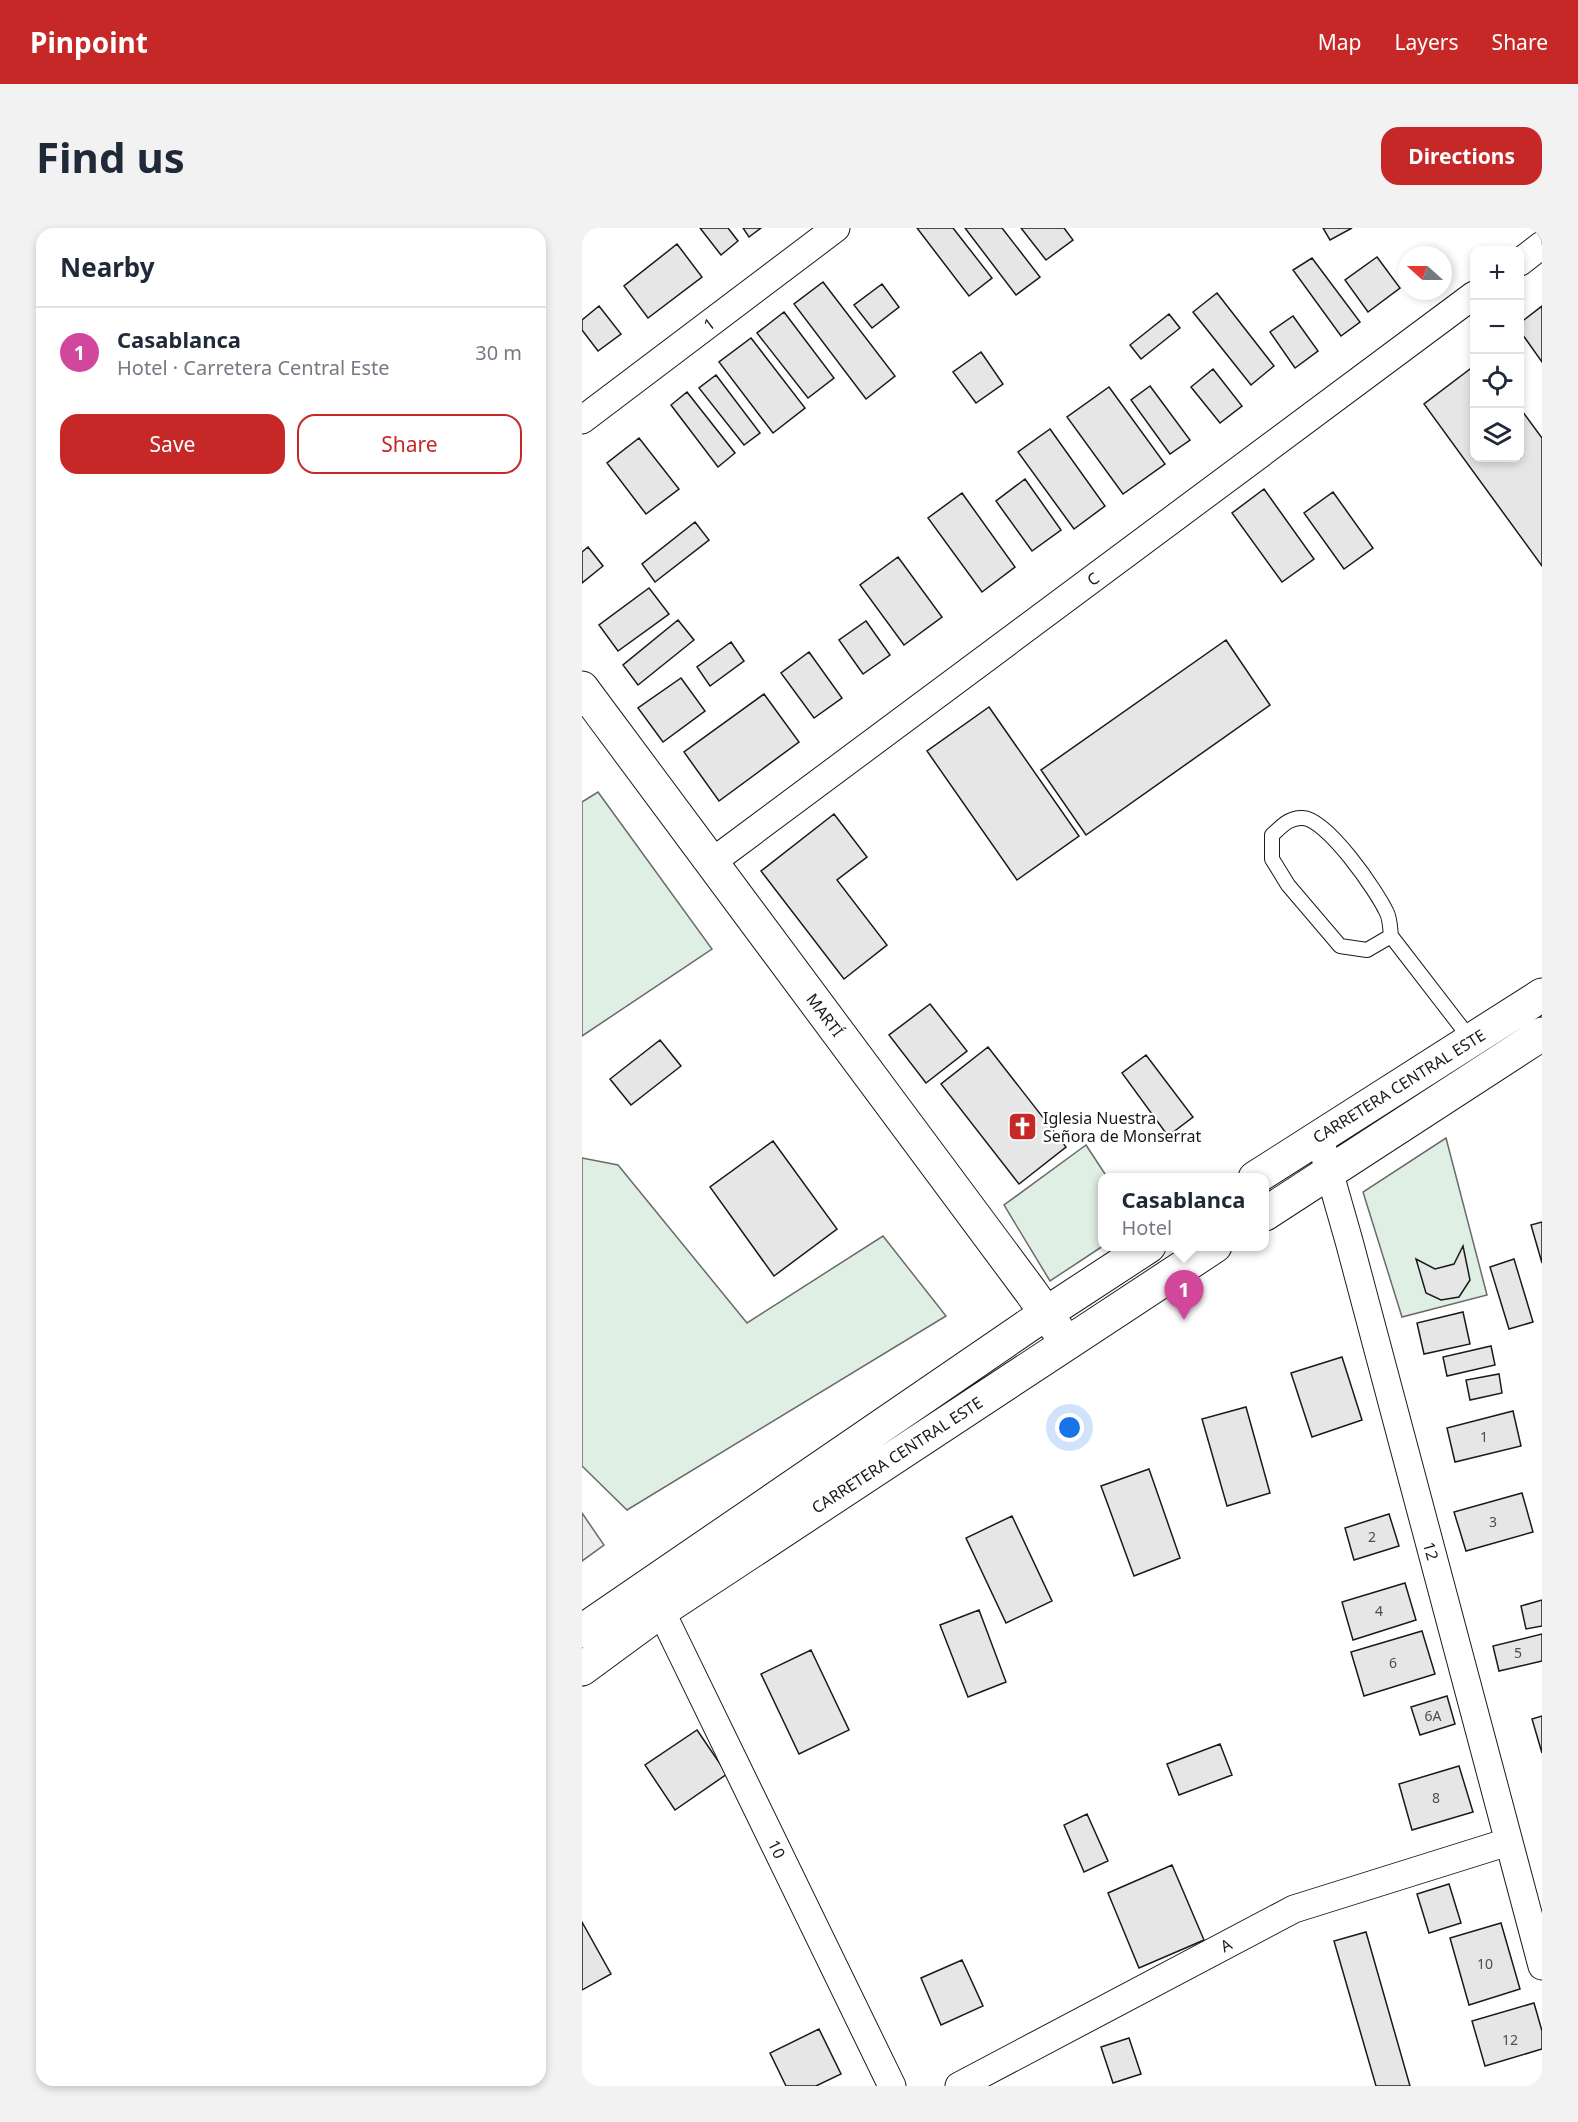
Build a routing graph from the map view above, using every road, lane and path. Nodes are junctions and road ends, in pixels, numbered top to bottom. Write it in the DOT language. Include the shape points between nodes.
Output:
graph roads {
  1 [pos="836,228"];
  2 [pos="1542,245"];
  3 [pos="1524,259"];
  4 [pos="1470,298"];
  5 [pos="582,420"];
  6 [pos="582,688"];
  7 [pos="712,862"];
  8 [pos="1391,936"];
  9 [pos="1542,995"];
  10 [pos="1542,1034"];
  11 [pos="1480,1054"];
  12 [pos="1319,1136"];
  13 [pos="1330,1172"];
  14 [pos="1264,1173"];
  15 [pos="1269,1211"];
  16 [pos="1141,1251"];
  17 [pos="1207,1251"];
  18 [pos="1046,1314"];
  19 [pos="1067,1344"];
  20 [pos="661,1611"];
  21 [pos="582,1631"];
  22 [pos="582,1669"];
  23 [pos="1508,1842"];
  24 [pos="1542,1966"];
  25 [pos="892,2086"];
  26 [pos="959,2086"];
  1 -- 5 [label="street, 1"];
  2 -- 3 [label="street"];
  4 -- 7 [label="street, C"];
  6 -- 7 [label="main road, MARTÍ"];
  7 -- 18 [label="main road, MARTÍ"];
  8 -- 8 [label="lane" via="1388,914 1354,862 1321,825 1304,818 1289,820 1272,836 1272,859 1288,885 1341,946 1367,950"];
  8 -- 11 [label="lane"];
  9 -- 11 [label="main road, CARRETERA CENTRAL ESTE"];
  10 -- 11 [label="main road, CARRETERA CENTRAL ESTE"];
  11 -- 12 [label="main road, CARRETERA CENTRAL ESTE"];
  11 -- 13 [label="main road, CARRETERA CENTRAL ESTE"];
  12 -- 13 [label="street, 12"];
  12 -- 14 [label="main road, CARRETERA CENTRAL ESTE"];
  13 -- 15 [label="main road, CARRETERA CENTRAL ESTE"];
  13 -- 23 [label="street, 12"];
  16 -- 18 [label="main road, CARRETERA CENTRAL ESTE"];
  17 -- 19 [label="main road, CARRETERA CENTRAL ESTE"];
  18 -- 19 [label="main road, MARTÍ"];
  18 -- 21 [label="main road, CARRETERA CENTRAL ESTE"];
  19 -- 20 [label="main road, CARRETERA CENTRAL ESTE"];
  20 -- 22 [label="main road, CARRETERA CENTRAL ESTE"];
  20 -- 25 [label="street, 10"];
  23 -- 24 [label="street, 12"];
  23 -- 26 [label="street, A" via="1294,1910"];
}
